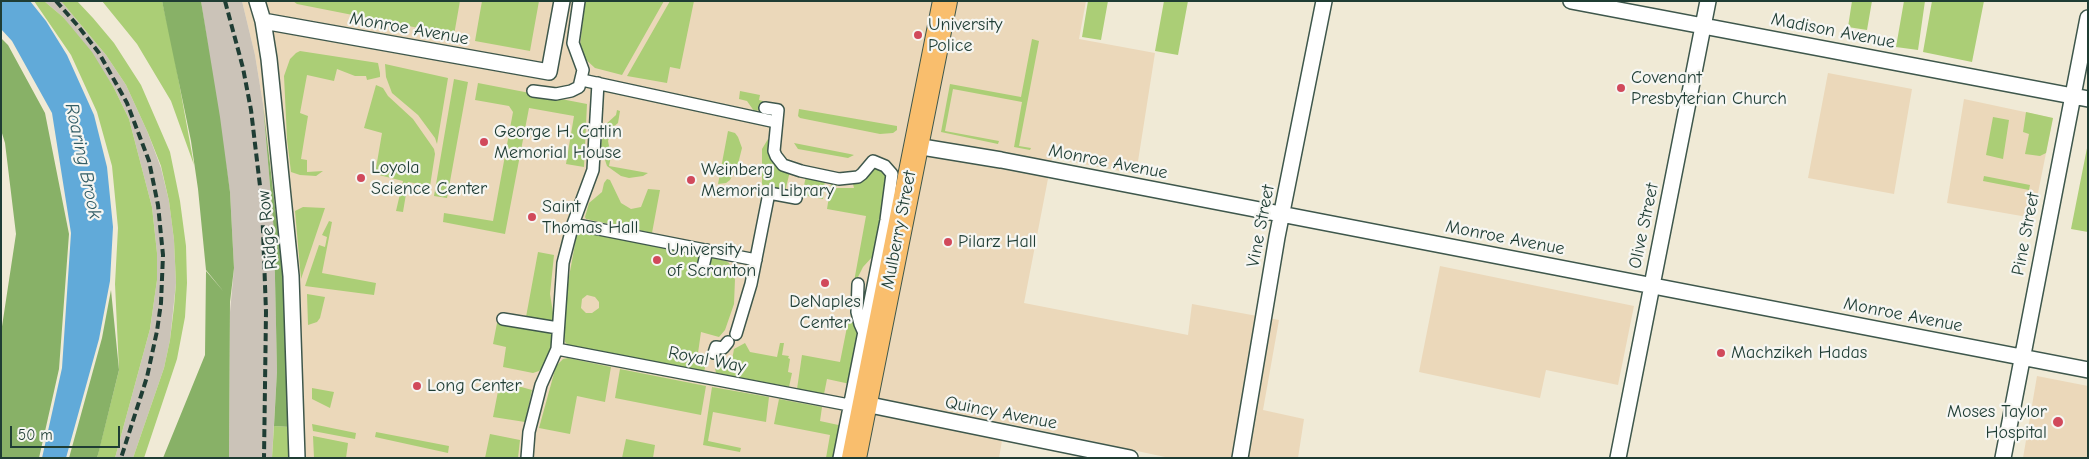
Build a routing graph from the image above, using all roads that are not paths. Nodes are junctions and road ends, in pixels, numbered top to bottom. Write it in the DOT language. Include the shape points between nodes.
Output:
graph roads {
  1 [pos="257,1"];
  2 [pos="562,1"];
  3 [pos="579,1"];
  4 [pos="945,1"];
  5 [pos="1324,1"];
  6 [pos="1570,1"];
  7 [pos="1708,1"];
  8 [pos="2088,18"];
  9 [pos="263,21"];
  10 [pos="1704,25"];
  11 [pos="582,80"];
  12 [pos="598,83"];
  13 [pos="534,91"];
  14 [pos="2081,98"];
  15 [pos="916,146"];
  16 [pos="796,193"];
  17 [pos="1283,214"];
  18 [pos="573,224"];
  19 [pos="707,250"];
  20 [pos="756,260"];
  21 [pos="704,267"];
  22 [pos="858,284"];
  23 [pos="1651,285"];
  24 [pos="503,319"];
  25 [pos="558,328"];
  26 [pos="864,333"];
  27 [pos="557,349"];
  28 [pos="714,353"];
  29 [pos="2022,358"];
  30 [pos="712,367"];
  31 [pos="2088,370"];
  32 [pos="709,383"];
  33 [pos="857,405"];
  34 [pos="297,458"];
  35 [pos="527,458"];
  36 [pos="839,458"];
  37 [pos="854,458"];
  38 [pos="1130,458"];
  39 [pos="1240,458"];
  40 [pos="1618,458"];
  41 [pos="2003,458"];
  1 -- 9 [label="street, Ridge Row"];
  2 -- 9 [label="street, Monroe Avenue" via="549,72"];
  3 -- 11 [label="street" via="573,42 583,70"];
  4 -- 15 [label="main road, Mulberry Street"];
  5 -- 17 [label="street, Vine Street"];
  6 -- 10 [label="street, Madison Avenue"];
  7 -- 10 [label="street, Olive Street"];
  8 -- 14 [label="street, Pine Street"];
  9 -- 34 [label="street, Ridge Row" via="291,276"];
  10 -- 14 [label="street, Madison Avenue"];
  10 -- 23 [label="street, Olive Street"];
  11 -- 12 [label="street"];
  11 -- 13 [label="street" via="579,87 571,91 556,94"];
  12 -- 18 [label="street" via="593,170"];
  12 -- 26 [label="street" via="764,114 776,122 776,156 783,165 801,171 839,179 858,177 873,161 886,166 892,174"];
  14 -- 29 [label="street, Pine Street" via="2046,229"];
  15 -- 17 [label="street, Monroe Avenue"];
  15 -- 33 [label="main road, Mulberry Street"];
  16 -- 20 [label="street" via="796,198 769,193"];
  17 -- 23 [label="street, Monroe Avenue"];
  17 -- 39 [label="street, Vine Street"];
  18 -- 19 [label="street"];
  18 -- 25 [label="street" via="563,263"];
  19 -- 20 [label="street"];
  19 -- 21 [label="street"];
  20 -- 28 [label="street" via="732,338 723,348 716,347"];
  22 -- 26 [label="street" via="857,312"];
  23 -- 29 [label="street, Monroe Avenue"];
  23 -- 40 [label="street, Olive Street"];
  24 -- 25 [label="street"];
  25 -- 27 [label="street"];
  26 -- 33 [label="street"];
  27 -- 32 [label="street, Royal Way"];
  27 -- 35 [label="street" via="542,385 529,432"];
  29 -- 31 [label="street, Monroe Avenue"];
  29 -- 41 [label="street, Pine Street"];
  30 -- 32 [label="street"];
  32 -- 33 [label="street, Royal Way"];
  33 -- 36 [label="street"];
  33 -- 37 [label="main road, Mulberry Street"];
  33 -- 38 [label="street, Quincy Avenue"];
}
